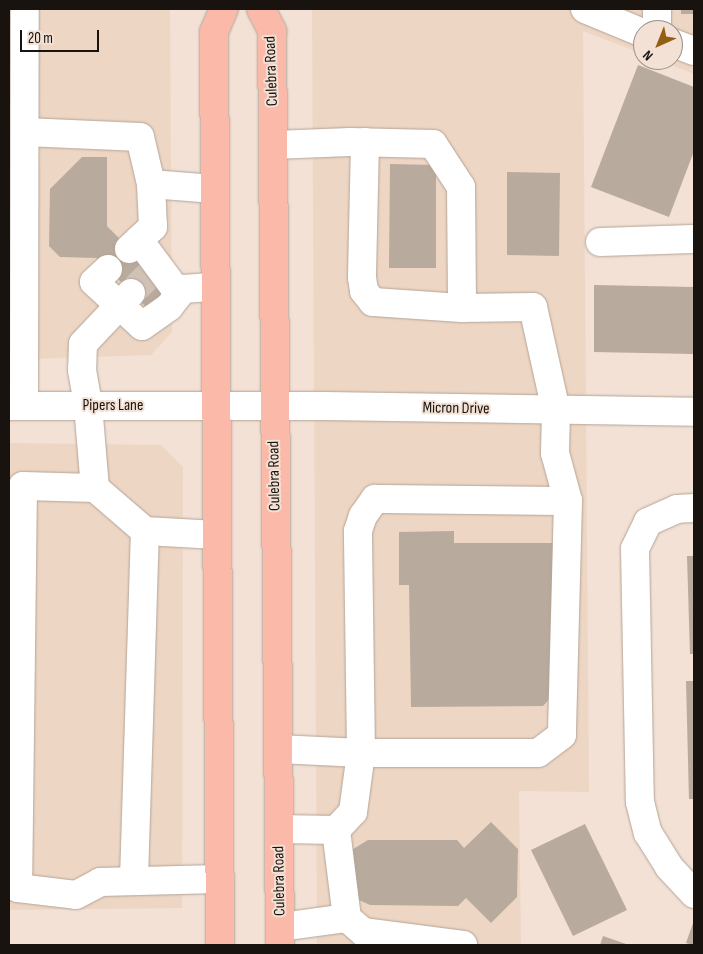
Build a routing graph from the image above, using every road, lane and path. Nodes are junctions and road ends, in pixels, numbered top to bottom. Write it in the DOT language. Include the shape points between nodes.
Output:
graph roads {
  1 [pos="25,9"];
  2 [pos="224,9"];
  3 [pos="261,9"];
  4 [pos="585,9"];
  5 [pos="633,29"];
  6 [pos="26,132"];
  7 [pos="365,142"];
  8 [pos="274,145"];
  9 [pos="152,184"];
  10 [pos="214,189"];
  11 [pos="694,239"];
  12 [pos="600,242"];
  13 [pos="108,269"];
  14 [pos="214,287"];
  15 [pos="179,294"];
  16 [pos="124,299"];
  17 [pos="462,308"];
  18 [pos="17,340"];
  19 [pos="17,406"];
  20 [pos="88,406"];
  21 [pos="217,406"];
  22 [pos="274,406"];
  23 [pos="556,411"];
  24 [pos="694,412"];
  25 [pos="94,488"];
  26 [pos="568,501"];
  27 [pos="694,508"];
  28 [pos="145,531"];
  29 [pos="217,534"];
  30 [pos="278,749"];
  31 [pos="361,753"];
  32 [pos="279,829"];
  33 [pos="336,830"];
  34 [pos="134,879"];
  35 [pos="219,879"];
  36 [pos="694,894"];
  37 [pos="347,918"];
  38 [pos="280,936"];
  39 [pos="400,941"];
  40 [pos="220,945"];
  41 [pos="464,945"];
  1 -- 6 [label="street"];
  2 -- 10 [label="main road" via="214,32"];
  3 -- 8 [label="main road, Culebra Road" via="272,31"];
  4 -- 5 [label="street"];
  6 -- 9 [label="street" via="140,137"];
  6 -- 18 [label="street"];
  7 -- 8 [label="street"];
  7 -- 17 [label="street" via="433,144 461,187"];
  7 -- 17 [label="street" via="364,291 372,302"];
  8 -- 22 [label="main road, Culebra Road"];
  9 -- 10 [label="street"];
  9 -- 15 [label="street" via="152,227 134,244"];
  10 -- 14 [label="main road"];
  11 -- 12 [label="street"];
  13 -- 16 [label="street" via="94,282"];
  14 -- 15 [label="street" via="183,289"];
  14 -- 21 [label="main road"];
  15 -- 16 [label="street" via="169,307 142,326"];
  16 -- 20 [label="street" via="83,344 82,370"];
  17 -- 23 [label="street" via="533,307"];
  18 -- 19 [label="street"];
  19 -- 20 [label="street, Pipers Lane"];
  20 -- 21 [label="street, Pipers Lane"];
  20 -- 25 [label="street"];
  21 -- 22 [label="street, Micron Drive"];
  21 -- 29 [label="main road"];
  22 -- 23 [label="street, Micron Drive"];
  22 -- 30 [label="main road, Culebra Road"];
  23 -- 24 [label="street, Micron Drive"];
  23 -- 26 [label="street" via="555,453"];
  25 -- 28 [label="street"];
  25 -- 34 [label="street" via="23,486 18,888 76,895 100,882"];
  26 -- 31 [label="street" via="562,735 538,753"];
  26 -- 31 [label="street" via="375,499 363,516 358,531"];
  27 -- 36 [label="street" via="677,509 648,522 634,549 640,802 648,833 669,867"];
  28 -- 29 [label="street"];
  28 -- 34 [label="street"];
  29 -- 35 [label="main road"];
  30 -- 31 [label="street"];
  30 -- 32 [label="main road, Culebra Road"];
  31 -- 33 [label="street" via="353,812"];
  32 -- 33 [label="street"];
  32 -- 38 [label="main road, Culebra Road"];
  33 -- 37 [label="street"];
  34 -- 35 [label="street"];
  35 -- 40 [label="main road"];
  37 -- 38 [label="street"];
  37 -- 39 [label="street" via="363,932"];
  39 -- 41 [label="street"];
}
